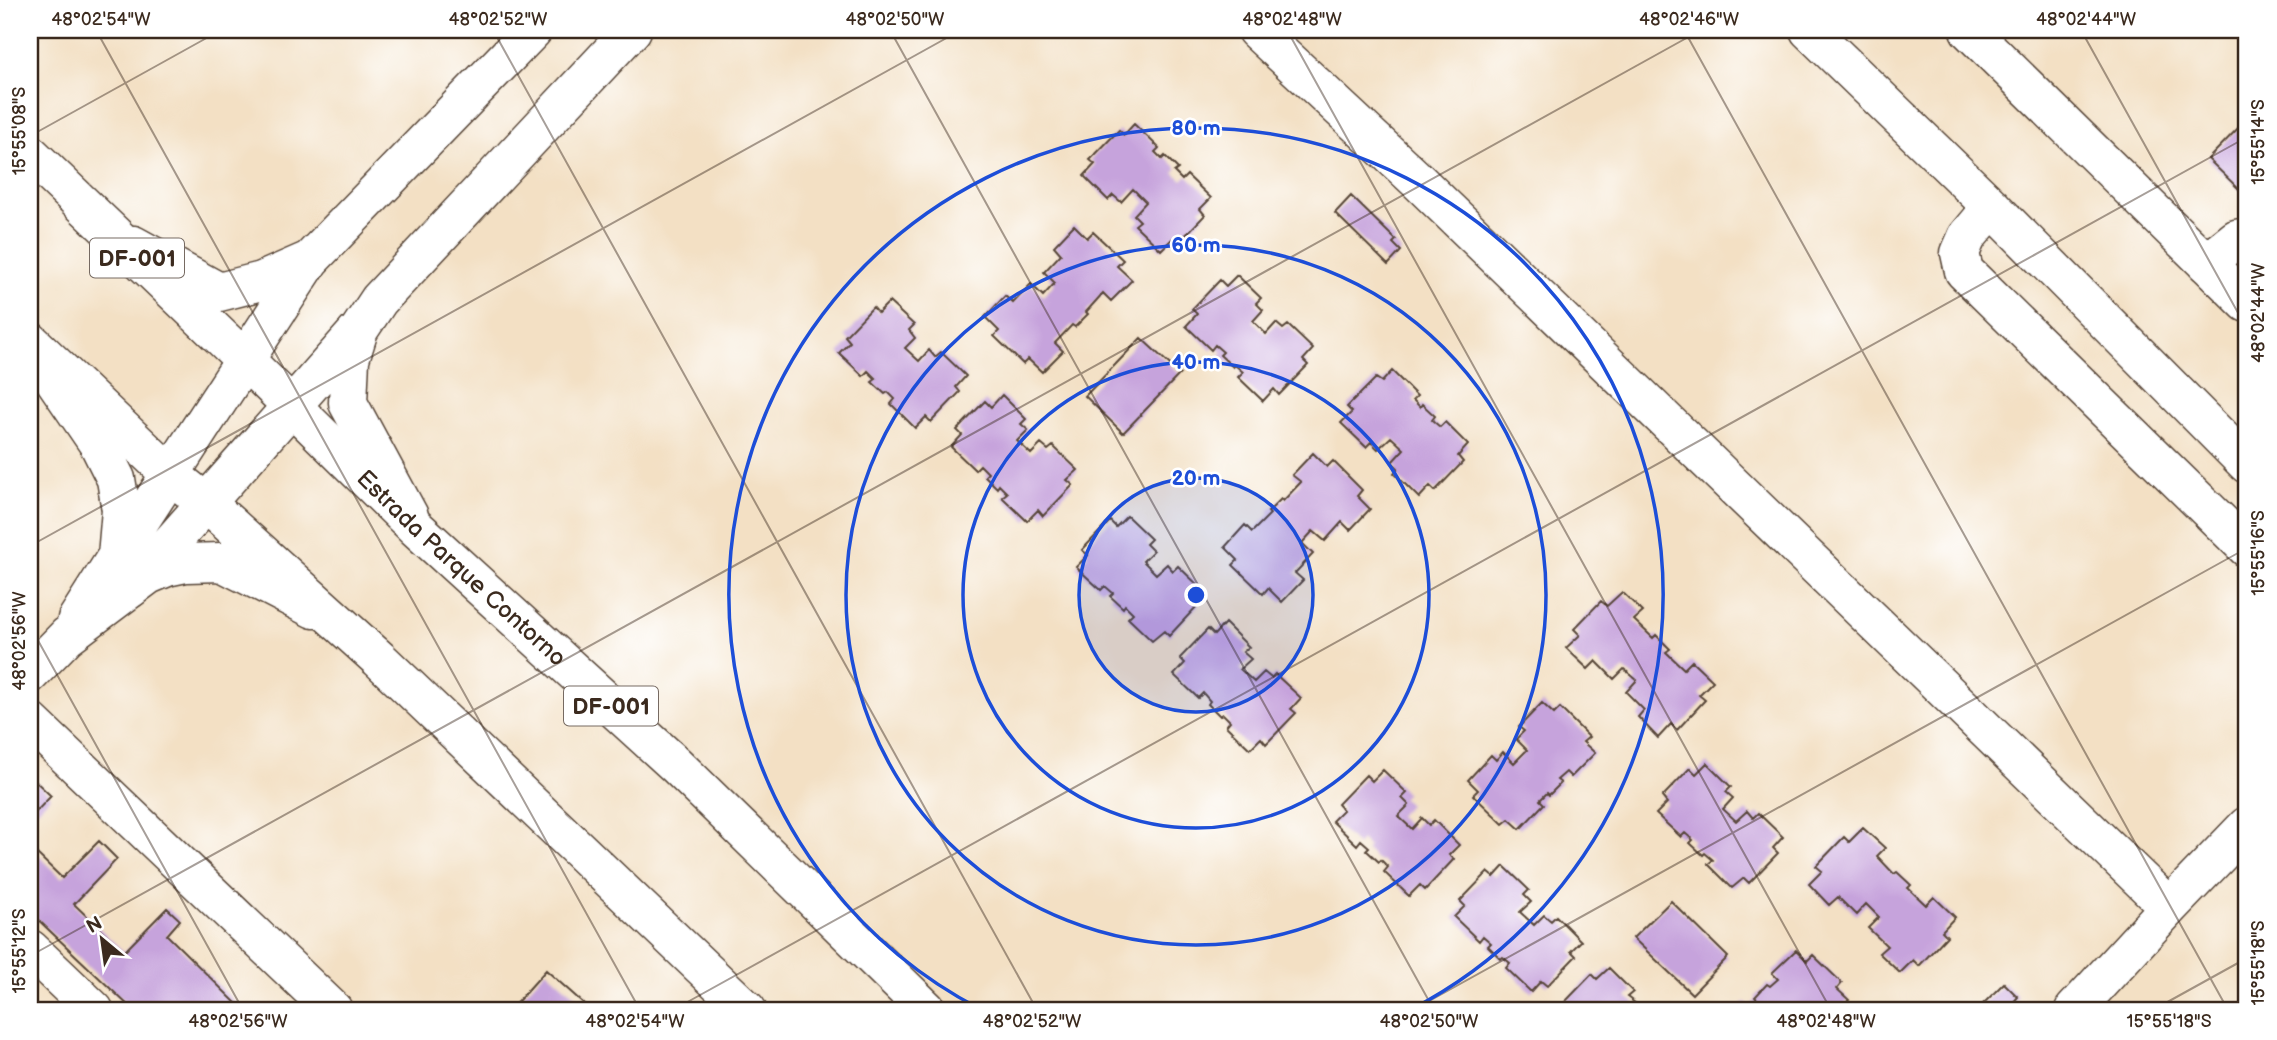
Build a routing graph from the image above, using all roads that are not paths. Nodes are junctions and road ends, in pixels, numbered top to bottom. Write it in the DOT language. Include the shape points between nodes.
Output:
graph roads {
  1 [pos="533,30"];
  2 [pos="632,30"];
  3 [pos="1256,30"];
  4 [pos="1809,30"];
  5 [pos="1969,30"];
  6 [pos="30,154"];
  7 [pos="1992,207"];
  8 [pos="112,234"];
  9 [pos="2247,237"];
  10 [pos="310,260"];
  11 [pos="2206,263"];
  12 [pos="2247,303"];
  13 [pos="359,330"];
  14 [pos="30,343"];
  15 [pos="245,360"];
  16 [pos="291,406"];
  17 [pos="2247,464"];
  18 [pos="170,474"];
  19 [pos="206,503"];
  20 [pos="415,527"];
  21 [pos="2247,548"];
  22 [pos="124,572"];
  23 [pos="330,617"];
  24 [pos="30,674"];
  25 [pos="30,721"];
  26 [pos="2247,826"];
  27 [pos="2169,907"];
  28 [pos="30,949"];
  29 [pos="94,1010"];
  30 [pos="333,1010"];
  31 [pos="747,1010"];
  32 [pos="927,1010"];
  33 [pos="2074,1010"];
  1 -- 10 [label="main road"];
  2 -- 13 [label="main road" via="379,300"];
  3 -- 27 [label="main road"];
  4 -- 7 [label="main road"];
  5 -- 11 [label="main road"];
  6 -- 8 [label="main road, Estrada Parque Contorno / DF-001"];
  7 -- 17 [label="main road"];
  7 -- 21 [label="main road" via="1967,237 1960,253 1964,271"];
  8 -- 10 [label="main road" via="219,292 262,281"];
  8 -- 15 [label="main road, Estrada Parque Contorno / DF-001"];
  9 -- 11 [label="main road" via="2236,239"];
  10 -- 15 [label="main road"];
  11 -- 12 [label="main road"];
  13 -- 16 [label="main road"];
  13 -- 20 [label="main road" via="350,359 348,403"];
  14 -- 18 [label="main road"];
  14 -- 22 [label="main road" via="99,445 116,479"];
  15 -- 16 [label="main road, Estrada Parque Contorno / DF-001"];
  15 -- 18 [label="main road"];
  16 -- 19 [label="main road"];
  16 -- 20 [label="main road, Estrada Parque Contorno / DF-001"];
  18 -- 19 [label="main road"];
  18 -- 22 [label="main road"];
  19 -- 22 [label="main road"];
  19 -- 23 [label="main road"];
  20 -- 32 [label="main road, Estrada Parque Contorno / DF-001" via="676,765"];
  22 -- 23 [label="main road" via="148,575 187,563 222,562"];
  22 -- 24 [label="main road"];
  23 -- 31 [label="main road"];
  25 -- 30 [label="main road"];
  26 -- 27 [label="main road"];
  27 -- 33 [label="main road"];
  28 -- 29 [label="main road"];
}
